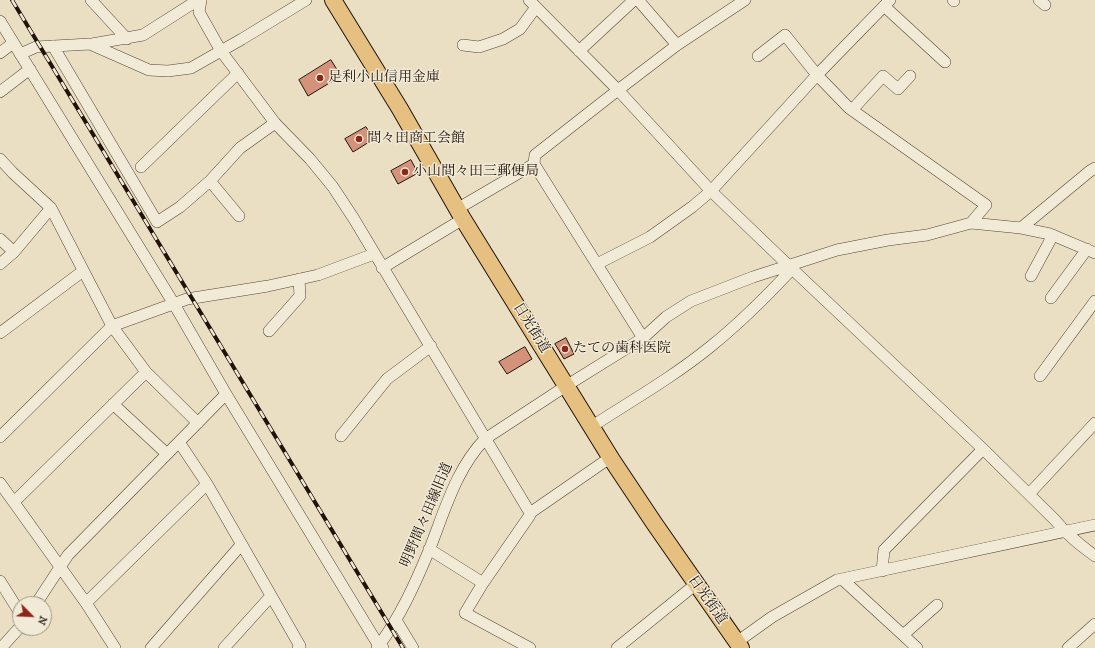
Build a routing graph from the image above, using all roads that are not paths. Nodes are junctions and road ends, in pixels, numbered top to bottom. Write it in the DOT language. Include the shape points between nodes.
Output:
graph roads {
  1 [pos="91,0"];
  2 [pos="198,0"];
  3 [pos="201,0"];
  4 [pos="306,0"];
  5 [pos="333,0"];
  6 [pos="634,0"];
  7 [pos="638,0"];
  8 [pos="745,0"];
  9 [pos="887,3"];
  10 [pos="533,4"];
  11 [pos="0,21"];
  12 [pos="127,39"];
  13 [pos="14,43"];
  14 [pos="90,44"];
  15 [pos="678,45"];
  16 [pos="53,46"];
  17 [pos="463,46"];
  18 [pos="222,51"];
  19 [pos="579,51"];
  20 [pos="0,53"];
  21 [pos="20,54"];
  22 [pos="758,56"];
  23 [pos="945,62"];
  24 [pos="30,69"];
  25 [pos="238,73"];
  26 [pos="817,75"];
  27 [pos="910,76"];
  28 [pos="618,90"];
  29 [pos="0,92"];
  30 [pos="852,110"];
  31 [pos="275,123"];
  32 [pos="0,159"];
  33 [pos="534,164"];
  34 [pos="141,166"];
  35 [pos="1095,168"];
  36 [pos="210,181"];
  37 [pos="711,191"];
  38 [pos="51,208"];
  39 [pos="460,214"];
  40 [pos="239,216"];
  41 [pos="971,223"];
  42 [pos="1021,228"];
  43 [pos="1053,235"];
  44 [pos="0,239"];
  45 [pos="1091,251"];
  46 [pos="14,252"];
  47 [pos="374,254"];
  48 [pos="0,264"];
  49 [pos="597,264"];
  50 [pos="790,267"];
  51 [pos="382,268"];
  52 [pos="83,271"];
  53 [pos="1031,276"];
  54 [pos="299,279"];
  55 [pos="1051,298"];
  56 [pos="1095,302"];
  57 [pos="174,304"];
  58 [pos="112,326"];
  59 [pos="269,331"];
  60 [pos="0,333"];
  61 [pos="643,338"];
  62 [pos="431,346"];
  63 [pos="146,372"];
  64 [pos="1040,376"];
  65 [pos="566,386"];
  66 [pos="226,394"];
  67 [pos="113,404"];
  68 [pos="198,423"];
  69 [pos="1095,423"];
  70 [pos="592,427"];
  71 [pos="341,436"];
  72 [pos="0,437"];
  73 [pos="485,439"];
  74 [pos="179,442"];
  75 [pos="983,449"];
  76 [pos="167,454"];
  77 [pos="610,457"];
  78 [pos="0,483"];
  79 [pos="207,484"];
  80 [pos="1028,494"];
  81 [pos="14,502"];
  82 [pos="530,513"];
  83 [pos="1095,525"];
  84 [pos="1064,532"];
  85 [pos="242,545"];
  86 [pos="429,549"];
  87 [pos="1095,556"];
  88 [pos="60,567"];
  89 [pos="882,571"];
  90 [pos="842,579"];
  91 [pos="0,581"];
  92 [pos="483,582"];
  93 [pos="696,584"];
  94 [pos="41,596"];
  95 [pos="271,596"];
  96 [pos="12,600"];
  97 [pos="86,603"];
  98 [pos="937,604"];
  99 [pos="396,620"];
  100 [pos="1095,624"];
  101 [pos="903,635"];
  102 [pos="12,636"];
  103 [pos="739,645"];
  104 [pos="380,647"];
  105 [pos="1,648"];
  106 [pos="115,648"];
  107 [pos="151,648"];
  108 [pos="224,648"];
  109 [pos="298,648"];
  110 [pos="413,648"];
  111 [pos="530,648"];
  112 [pos="617,648"];
  113 [pos="917,648"];
  114 [pos="1068,648"];
  1 -- 12 [label="street"];
  2 -- 12 [label="street" via="142,35"];
  3 -- 18 [label="street" via="199,12"];
  4 -- 18 [label="street"];
  5 -- 39 [label="highway, 日光街道"];
  6 -- 19 [label="street"];
  7 -- 15 [label="street"];
  8 -- 15 [label="street"];
  9 -- 23 [label="street"];
  9 -- 26 [label="street"];
  10 -- 17 [label="street" via="520,29 503,39 479,47"];
  10 -- 19 [label="street"];
  11 -- 13 [label="street"];
  12 -- 14 [label="street"];
  13 -- 20 [label="street"];
  13 -- 21 [label="street"];
  14 -- 16 [label="street"];
  14 -- 18 [label="street" via="149,70 191,68"];
  15 -- 28 [label="street"];
  16 -- 21 [label="street" via="36,47"];
  16 -- 36 [label="street" via="157,222 180,207"];
  18 -- 25 [label="street"];
  19 -- 28 [label="street"];
  21 -- 24 [label="street"];
  22 -- 26 [label="street" via="785,35"];
  24 -- 29 [label="street"];
  24 -- 57 [label="street"];
  25 -- 31 [label="street"];
  25 -- 34 [label="street"];
  26 -- 30 [label="street"];
  26 -- 37 [label="street"];
  27 -- 30 [label="street" via="898,89 883,76"];
  28 -- 33 [label="street" via="536,155"];
  28 -- 37 [label="street"];
  30 -- 41 [label="street" via="986,205"];
  31 -- 36 [label="street" via="240,148"];
  31 -- 47 [label="street" via="333,187"];
  32 -- 38 [label="street"];
  33 -- 39 [label="street"];
  33 -- 49 [label="street"];
  35 -- 42 [label="street"];
  36 -- 40 [label="street"];
  37 -- 49 [label="street" via="650,237"];
  37 -- 50 [label="street"];
  38 -- 46 [label="street"];
  38 -- 52 [label="street"];
  39 -- 51 [label="street"];
  39 -- 65 [label="highway, 日光街道"];
  41 -- 42 [label="street"];
  41 -- 50 [label="street, 明野間々田線旧道" via="927,235 837,250"];
  42 -- 43 [label="street"];
  43 -- 45 [label="street"];
  43 -- 53 [label="street"];
  44 -- 46 [label="street"];
  45 -- 55 [label="street"];
  46 -- 48 [label="street"];
  47 -- 51 [label="street"];
  47 -- 54 [label="street" via="318,275"];
  49 -- 61 [label="street"];
  50 -- 61 [label="street, 明野間々田線旧道" via="691,301 666,317"];
  50 -- 70 [label="street" via="759,304 710,347"];
  50 -- 75 [label="street"];
  51 -- 62 [label="street"];
  52 -- 58 [label="street"];
  52 -- 60 [label="street"];
  54 -- 57 [label="street" via="192,298"];
  54 -- 59 [label="street" via="300,296"];
  56 -- 64 [label="street"];
  57 -- 58 [label="street"];
  57 -- 66 [label="street"];
  58 -- 63 [label="street"];
  58 -- 72 [label="street"];
  61 -- 65 [label="street, 明野間々田線旧道"];
  62 -- 71 [label="street" via="387,379"];
  62 -- 73 [label="street"];
  63 -- 67 [label="street"];
  63 -- 68 [label="street"];
  65 -- 70 [label="highway, 日光街道"];
  65 -- 73 [label="street, 明野間々田線旧道"];
  66 -- 68 [label="street"];
  66 -- 104 [label="street"];
  67 -- 76 [label="street"];
  67 -- 81 [label="street"];
  68 -- 74 [label="street"];
  69 -- 80 [label="street"];
  70 -- 77 [label="highway, 日光街道"];
  73 -- 82 [label="street"];
  73 -- 86 [label="street, 明野間々田線旧道" via="476,448 459,475"];
  74 -- 76 [label="street"];
  74 -- 79 [label="street"];
  75 -- 80 [label="street"];
  75 -- 89 [label="street" via="884,550"];
  76 -- 88 [label="street" via="68,555"];
  77 -- 82 [label="street"];
  77 -- 93 [label="highway, 日光街道"];
  78 -- 81 [label="street"];
  79 -- 85 [label="street"];
  79 -- 97 [label="street"];
  80 -- 84 [label="street"];
  81 -- 88 [label="street"];
  82 -- 92 [label="street"];
  83 -- 84 [label="street"];
  84 -- 87 [label="street"];
  84 -- 89 [label="street"];
  85 -- 95 [label="street"];
  85 -- 107 [label="street"];
  86 -- 92 [label="street"];
  86 -- 99 [label="street, 明野間々田線旧道"];
  88 -- 94 [label="street"];
  88 -- 97 [label="street"];
  89 -- 90 [label="street"];
  90 -- 101 [label="street"];
  90 -- 103 [label="street" via="772,617"];
  91 -- 96 [label="street"];
  92 -- 111 [label="street" via="466,613"];
  93 -- 103 [label="highway, 日光街道"];
  93 -- 112 [label="street"];
  95 -- 108 [label="street"];
  95 -- 109 [label="street" via="300,646"];
  97 -- 106 [label="street"];
  98 -- 101 [label="street"];
  99 -- 104 [label="street, 明野間々田線旧道"];
  99 -- 110 [label="street"];
  100 -- 114 [label="street"];
  101 -- 113 [label="street"];
  102 -- 105 [label="street"];
}
